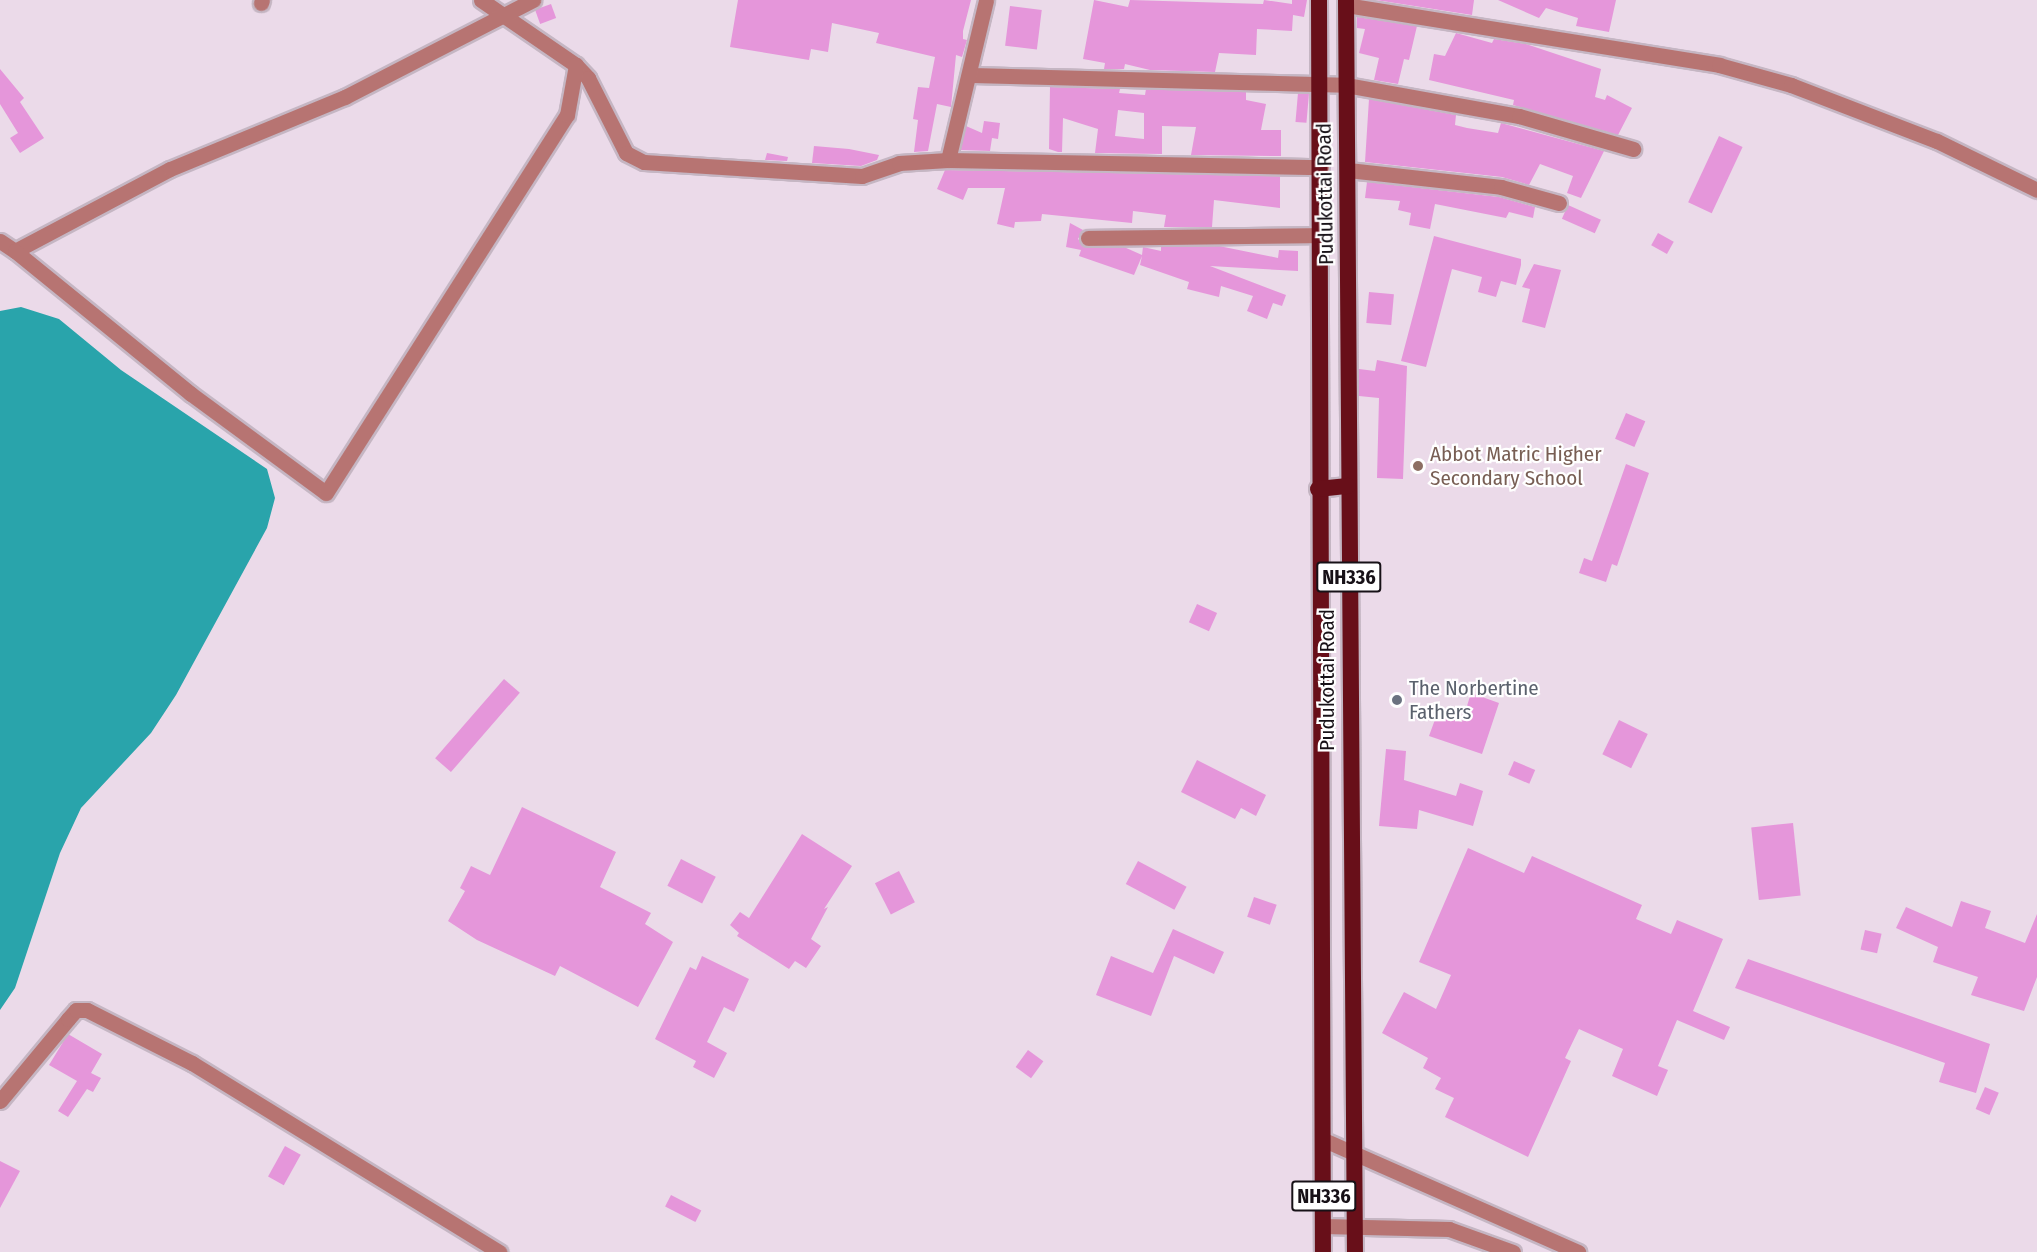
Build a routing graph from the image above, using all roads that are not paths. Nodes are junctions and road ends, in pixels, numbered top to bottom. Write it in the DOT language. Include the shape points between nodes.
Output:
graph roads {
  1 [pos="481,0"];
  2 [pos="533,0"];
  3 [pos="986,0"];
  4 [pos="1319,0"];
  5 [pos="1346,2"];
  6 [pos="502,18"];
  7 [pos="576,65"];
  8 [pos="970,75"];
  9 [pos="1319,84"];
  10 [pos="1346,86"];
  11 [pos="1634,150"];
  12 [pos="948,160"];
  13 [pos="1321,168"];
  14 [pos="1348,170"];
  15 [pos="2037,190"];
  16 [pos="1559,203"];
  17 [pos="1321,235"];
  18 [pos="1088,238"];
  19 [pos="0,241"];
  20 [pos="15,251"];
  21 [pos="1348,486"];
  22 [pos="1318,489"];
  23 [pos="0,1101"];
  24 [pos="1324,1140"];
  25 [pos="1357,1154"];
  26 [pos="1323,1226"];
  27 [pos="1356,1228"];
  28 [pos="499,1252"];
  29 [pos="1323,1252"];
  30 [pos="1355,1252"];
  31 [pos="1513,1252"];
  32 [pos="1578,1252"];
  1 -- 6 [label="street"];
  2 -- 6 [label="street"];
  3 -- 8 [label="street"];
  4 -- 9 [label="highway, Pudukottai Road / NH336"];
  5 -- 10 [label="highway, Pudukottai Road / NH336"];
  5 -- 15 [label="street" via="1719,65 1791,85 1937,141"];
  6 -- 7 [label="street"];
  6 -- 20 [label="street" via="345,97 170,169"];
  7 -- 12 [label="street" via="588,78 626,153 644,162 862,176 899,163"];
  7 -- 20 [label="street" via="567,115 326,493 191,394"];
  8 -- 9 [label="street"];
  8 -- 12 [label="street"];
  9 -- 10 [label="street"];
  9 -- 13 [label="highway, Pudukottai Road / NH336"];
  10 -- 11 [label="street" via="1519,116"];
  10 -- 14 [label="highway, Pudukottai Road / NH336"];
  12 -- 13 [label="street"];
  13 -- 17 [label="highway, Pudukottai Road / NH336"];
  14 -- 16 [label="street" via="1501,187"];
  14 -- 21 [label="highway, Pudukottai Road / NH336"];
  17 -- 18 [label="street"];
  17 -- 22 [label="highway, Pudukottai Road / NH336"];
  19 -- 20 [label="street"];
  21 -- 22 [label="highway"];
  21 -- 25 [label="highway, Pudukottai Road / NH336" via="1349,831"];
  22 -- 24 [label="highway, Pudukottai Road / NH336"];
  23 -- 28 [label="street" via="76,1010 87,1010 192,1063"];
  24 -- 25 [label="street"];
  24 -- 26 [label="highway, Pudukottai Road / NH336"];
  25 -- 27 [label="highway, Pudukottai Road / NH336"];
  25 -- 32 [label="street"];
  26 -- 27 [label="street"];
  26 -- 29 [label="highway, Pudukottai Road / NH336"];
  27 -- 30 [label="highway, Pudukottai Road / NH336"];
  27 -- 31 [label="street" via="1449,1230"];
}
